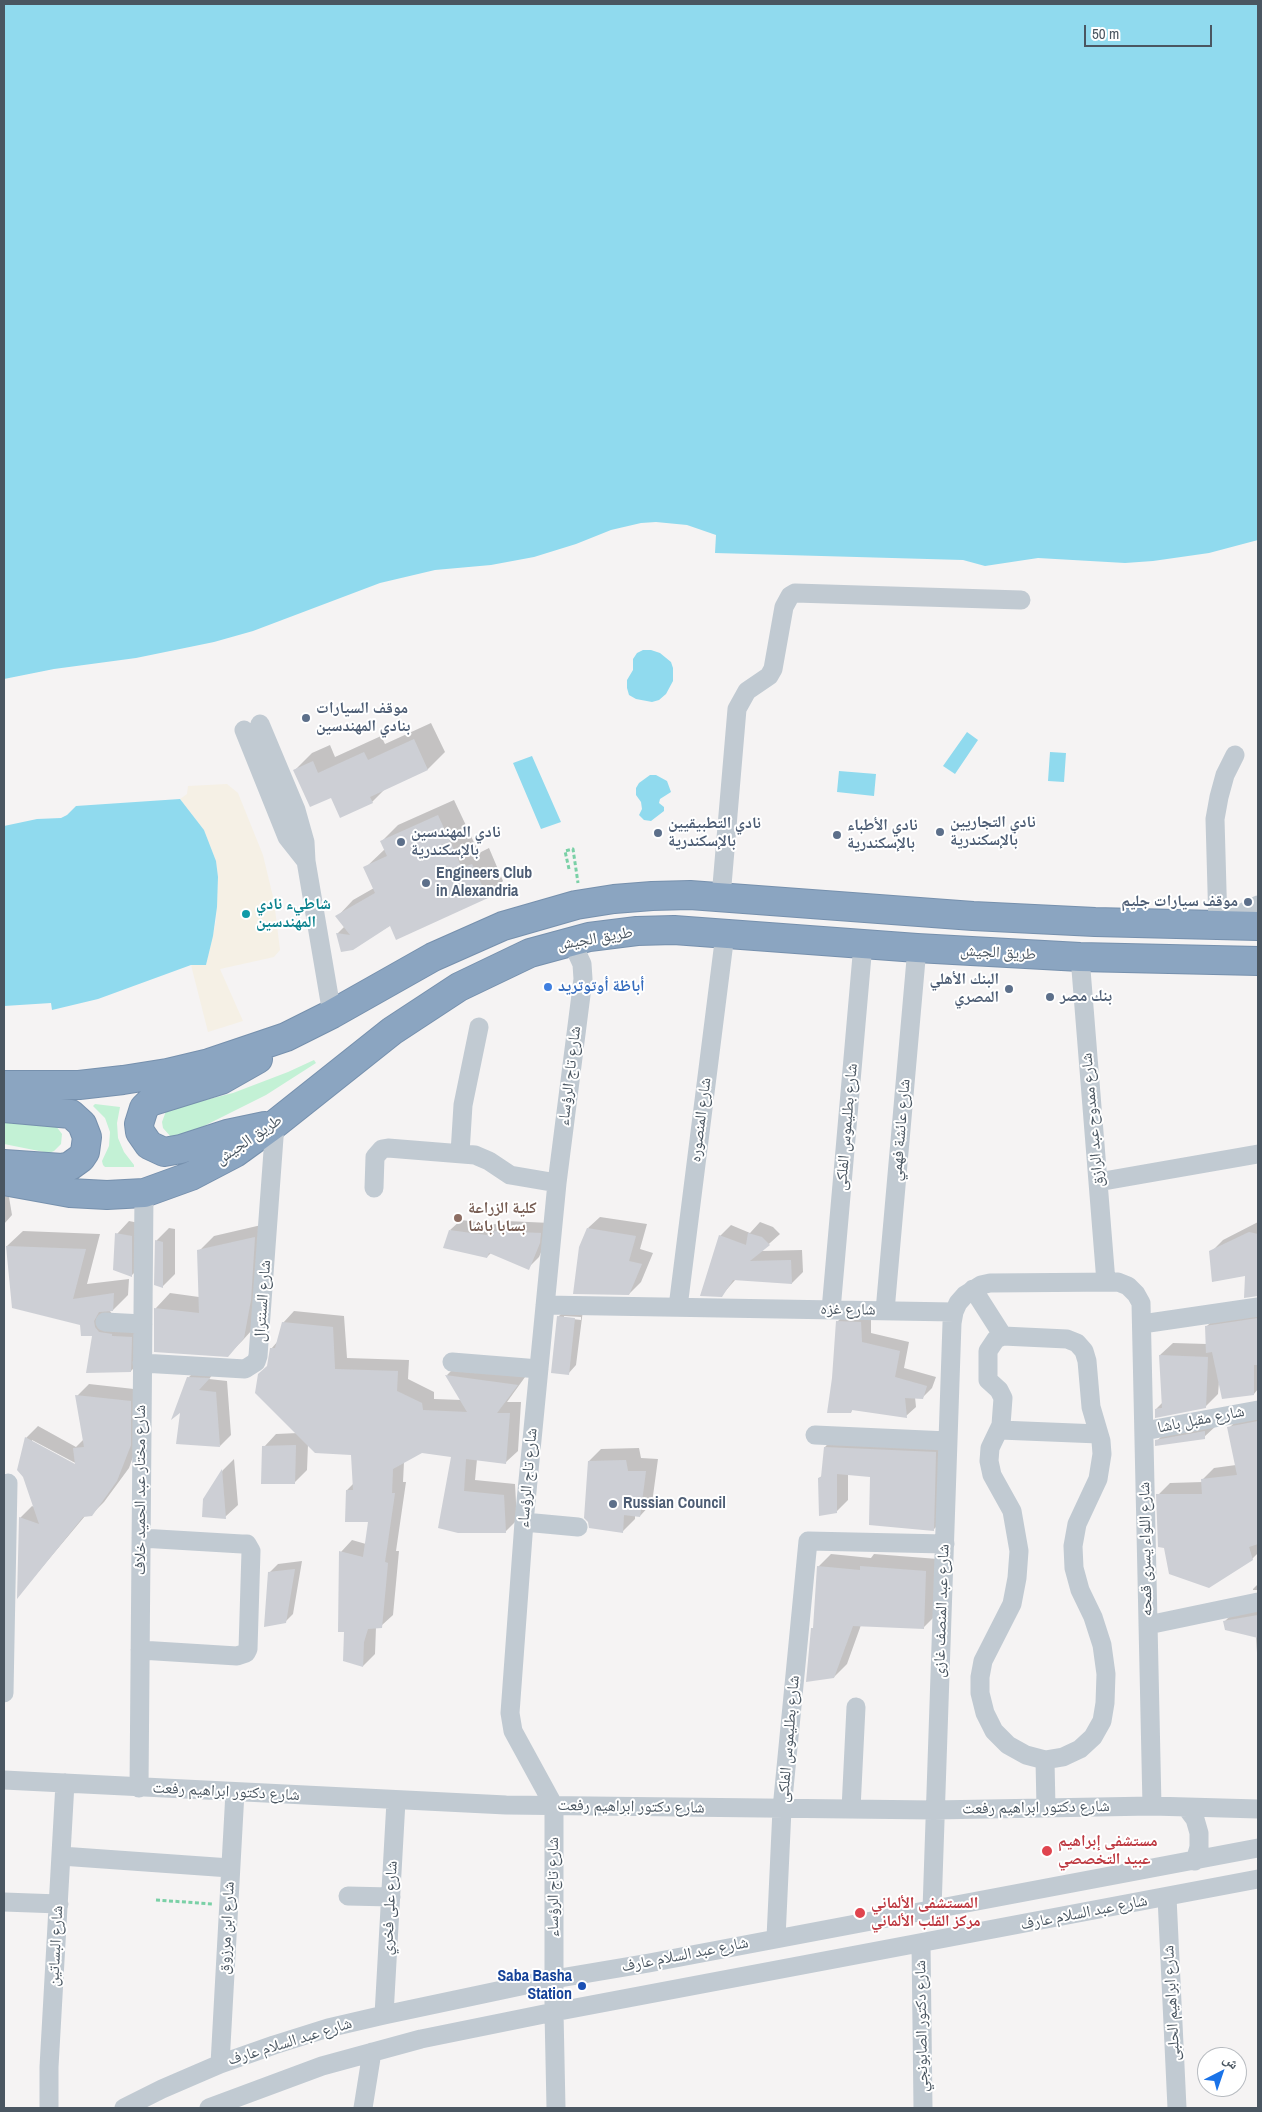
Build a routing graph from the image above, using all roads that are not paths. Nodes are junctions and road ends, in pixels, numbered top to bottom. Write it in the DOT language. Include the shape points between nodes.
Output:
graph roads {
  1 [pos="1021,600"];
  2 [pos="252,727"];
  3 [pos="1236,755"];
  4 [pos="721,897"];
  5 [pos="1258,905"];
  6 [pos="1218,924"];
  7 [pos="1258,926"];
  8 [pos="725,934"];
  9 [pos="567,942"];
  10 [pos="863,944"];
  11 [pos="917,948"];
  12 [pos="1080,957"];
  13 [pos="1258,961"];
  14 [pos="332,1014"];
  15 [pos="479,1027"];
  16 [pos="286,1037"];
  17 [pos="4,1085"];
  18 [pos="4,1108"];
  19 [pos="275,1124"];
  20 [pos="460,1153"];
  21 [pos="1258,1154"];
  22 [pos="4,1164"];
  23 [pos="4,1181"];
  24 [pos="1098,1182"];
  25 [pos="556,1183"];
  26 [pos="374,1188"];
  27 [pos="144,1193"];
  28 [pos="1106,1282"];
  29 [pos="973,1289"];
  30 [pos="545,1305"];
  31 [pos="678,1307"];
  32 [pos="1258,1307"];
  33 [pos="831,1310"];
  34 [pos="885,1311"];
  35 [pos="954,1312"];
  36 [pos="105,1322"];
  37 [pos="143,1324"];
  38 [pos="1142,1324"];
  39 [pos="1003,1336"];
  40 [pos="452,1362"];
  41 [pos="142,1363"];
  42 [pos="538,1369"];
  43 [pos="1258,1410"];
  44 [pos="1000,1430"];
  45 [pos="1144,1431"];
  46 [pos="1100,1434"];
  47 [pos="815,1435"];
  48 [pos="948,1441"];
  49 [pos="8,1483"];
  50 [pos="524,1522"];
  51 [pos="578,1527"];
  52 [pos="141,1538"];
  53 [pos="945,1544"];
  54 [pos="1258,1602"];
  55 [pos="1148,1625"];
  56 [pos="140,1650"];
  57 [pos="4,1693"];
  58 [pos="856,1707"];
  59 [pos="1045,1760"];
  60 [pos="4,1780"];
  61 [pos="65,1783"];
  62 [pos="139,1788"];
  63 [pos="235,1792"];
  64 [pos="396,1801"];
  65 [pos="554,1806"];
  66 [pos="1152,1806"];
  67 [pos="1186,1807"];
  68 [pos="1046,1808"];
  69 [pos="782,1809"];
  70 [pos="1258,1809"];
  71 [pos="851,1810"];
  72 [pos="934,1810"];
  73 [pos="1258,1848"];
  74 [pos="61,1856"];
  75 [pos="1195,1861"];
  76 [pos="230,1868"];
  77 [pos="1258,1879"];
  78 [pos="348,1896"];
  79 [pos="391,1897"];
  80 [pos="1167,1897"];
  81 [pos="4,1902"];
  82 [pos="59,1904"];
  83 [pos="932,1909"];
  84 [pos="776,1938"];
  85 [pos="921,1943"];
  86 [pos="554,1979"];
  87 [pos="554,2012"];
  88 [pos="384,2015"];
  89 [pos="372,2052"];
  90 [pos="220,2064"];
  91 [pos="48,2108"];
  92 [pos="124,2108"];
  93 [pos="209,2108"];
  94 [pos="363,2108"];
  95 [pos="556,2108"];
  96 [pos="923,2108"];
  97 [pos="1177,2108"];
  1 -- 4 [label="street" via="790,596 784,607 773,669 769,676 747,691 738,710"];
  2 -- 14 [label="street" via="296,810 305,842"];
  3 -- 6 [label="street" via="1221,790 1215,819"];
  4 -- 6 [label="highway" via="972,916"];
  4 -- 14 [label="highway" via="614,899 539,914 467,940"];
  5 -- 6 [label="street"];
  6 -- 7 [label="highway"];
  8 -- 9 [label="highway, طريق الجيش" via="637,931"];
  8 -- 10 [label="highway, طريق الجيش"];
  8 -- 31 [label="street, شارع المنصوره"];
  9 -- 19 [label="highway, طريق الجيش" via="494,969 425,1008"];
  9 -- 25 [label="street, شارع تاج الرؤساء" via="582,964 583,979"];
  10 -- 11 [label="highway, طريق الجيش"];
  10 -- 33 [label="street, شارع بطليموس الفلكى"];
  11 -- 12 [label="highway, طريق الجيش"];
  11 -- 34 [label="street, شارع عائشة فهمي"];
  12 -- 13 [label="highway, طريق الجيش"];
  12 -- 24 [label="street, شارع ممدوح عبد الرازق"];
  14 -- 16 [label="highway"];
  15 -- 20 [label="street" via="464,1100"];
  16 -- 17 [label="highway" via="209,1063 158,1074 79,1085"];
  16 -- 19 [label="highway" via="255,1061 221,1080 150,1102 144,1108 139,1124 140,1132 149,1145 164,1152"];
  18 -- 22 [label="highway" via="71,1114 82,1124 88,1137 82,1158 70,1166"];
  19 -- 27 [label="highway, طريق الجيش" via="235,1153 191,1176"];
  19 -- 41 [label="street, شارع السنترال" via="256,1362 245,1369"];
  20 -- 25 [label="street" via="483,1157 510,1175"];
  20 -- 26 [label="street" via="382,1149 375,1157"];
  21 -- 24 [label="street"];
  23 -- 27 [label="highway, طريق الجيش" via="70,1193"];
  24 -- 28 [label="street, شارع ممدوح عبد الرازق"];
  25 -- 30 [label="street, شارع تاج الرؤساء"];
  27 -- 37 [label="street, شارع مختار عبد الحميد خلاف"];
  28 -- 29 [label="street" via="990,1284"];
  28 -- 38 [label="street, شارع اللواء يسرى قمحه" via="1118,1282 1136,1294 1141,1303"];
  29 -- 35 [label="street"];
  29 -- 39 [label="street"];
  30 -- 31 [label="street, شارع غزه"];
  30 -- 42 [label="street, شارع تاج الرؤساء"];
  31 -- 33 [label="street, شارع غزه"];
  32 -- 38 [label="street"];
  33 -- 34 [label="street, شارع غزه"];
  34 -- 35 [label="street, شارع غزه"];
  35 -- 48 [label="street, شارع عبد المنصف غازى"];
  36 -- 37 [label="street"];
  37 -- 41 [label="street, شارع مختار عبد الحميد خلاف"];
  38 -- 45 [label="street, شارع اللواء يسرى قمحه"];
  39 -- 44 [label="street" via="996,1339 988,1351 987,1375 990,1385 999,1390 1003,1398"];
  39 -- 46 [label="street" via="1067,1339 1077,1343 1087,1361 1091,1407"];
  40 -- 42 [label="street"];
  41 -- 52 [label="street, شارع مختار عبد الحميد خلاف"];
  42 -- 50 [label="street, شارع تاج الرؤساء"];
  43 -- 45 [label="street, شارع مقبل باشا"];
  44 -- 46 [label="street"];
  44 -- 59 [label="street" via="990,1448 988,1461 1012,1511 1019,1551 1017,1578 1012,1604 983,1661 980,1693 984,1713 994,1731 1026,1755"];
  45 -- 55 [label="street, شارع اللواء يسرى قمحه"];
  46 -- 59 [label="street" via="1101,1466 1093,1492 1077,1524 1073,1546 1080,1590 1102,1645 1106,1703 1102,1721 1093,1737 1064,1757"];
  47 -- 48 [label="street"];
  48 -- 53 [label="street, شارع عبد المنصف غازى"];
  49 -- 57 [label="street"];
  50 -- 51 [label="street"];
  50 -- 65 [label="street, شارع تاج الرؤساء" via="510,1713 513,1731"];
  52 -- 56 [label="street, شارع مختار عبد الحميد خلاف"];
  52 -- 56 [label="street" via="246,1544 250,1551 246,1654"];
  53 -- 69 [label="street, شارع بطليموس الفلكى" via="808,1541"];
  53 -- 72 [label="street, شارع عبد المنصف غازى"];
  54 -- 55 [label="street"];
  55 -- 66 [label="street, شارع اللواء يسرى قمحه"];
  56 -- 62 [label="street, شارع مختار عبد الحميد خلاف"];
  58 -- 71 [label="street"];
  59 -- 68 [label="street"];
  60 -- 61 [label="street, شارع دكتور ابراهيم رفعت"];
  61 -- 62 [label="street, شارع دكتور ابراهيم رفعت"];
  61 -- 74 [label="street, شارع البساتين"];
  62 -- 63 [label="street, شارع دكتور ابراهيم رفعت"];
  63 -- 64 [label="street, شارع دكتور ابراهيم رفعت"];
  63 -- 76 [label="street, شارع ابن مرزوق"];
  64 -- 65 [label="street, شارع دكتور ابراهيم رفعت"];
  64 -- 79 [label="street, شارع على فخري"];
  65 -- 69 [label="street, شارع دكتور ابراهيم رفعت"];
  65 -- 86 [label="street, شارع تاج الرؤساء"];
  66 -- 67 [label="street, شارع دكتور ابراهيم رفعت"];
  66 -- 68 [label="street, شارع دكتور ابراهيم رفعت"];
  67 -- 70 [label="street, شارع دكتور ابراهيم رفعت"];
  67 -- 75 [label="street" via="1195,1819 1199,1833"];
  68 -- 72 [label="street, شارع دكتور ابراهيم رفعت"];
  69 -- 71 [label="street, شارع دكتور ابراهيم رفعت"];
  69 -- 84 [label="street, شارع بطليموس الفلكى"];
  71 -- 72 [label="street, شارع دكتور ابراهيم رفعت"];
  72 -- 83 [label="street, شارع عبد المنصف غازى"];
  73 -- 75 [label="street, شارع عبد السلام عارف"];
  74 -- 76 [label="street"];
  74 -- 82 [label="street, شارع البساتين"];
  75 -- 83 [label="street, شارع عبد السلام عارف"];
  76 -- 90 [label="street, شارع ابن مرزوق"];
  77 -- 80 [label="street, شارع عبد السلام عارف"];
  78 -- 79 [label="street"];
  79 -- 88 [label="street, شارع على فخري"];
  80 -- 85 [label="street, شارع عبد السلام عارف"];
  80 -- 97 [label="street, شارع ابراهيم الحلبى"];
  81 -- 82 [label="street"];
  82 -- 91 [label="street, شارع البساتين"];
  83 -- 84 [label="street, شارع عبد السلام عارف"];
  84 -- 86 [label="street, شارع عبد السلام عارف"];
  85 -- 87 [label="street, شارع عبد السلام عارف"];
  85 -- 96 [label="street, شارع دكتور الصابونجي"];
  86 -- 87 [label="street, شارع تاج الرؤساء"];
  86 -- 88 [label="street, شارع عبد السلام عارف"];
  87 -- 89 [label="street, شارع عبد السلام عارف"];
  87 -- 95 [label="street, شارع تاج الرؤساء"];
  88 -- 90 [label="street, شارع عبد السلام عارف" via="283,2042"];
  89 -- 93 [label="street, شارع عبد السلام عارف" via="274,2083"];
  89 -- 94 [label="street"];
  90 -- 92 [label="street, شارع عبد السلام عارف"];
}
